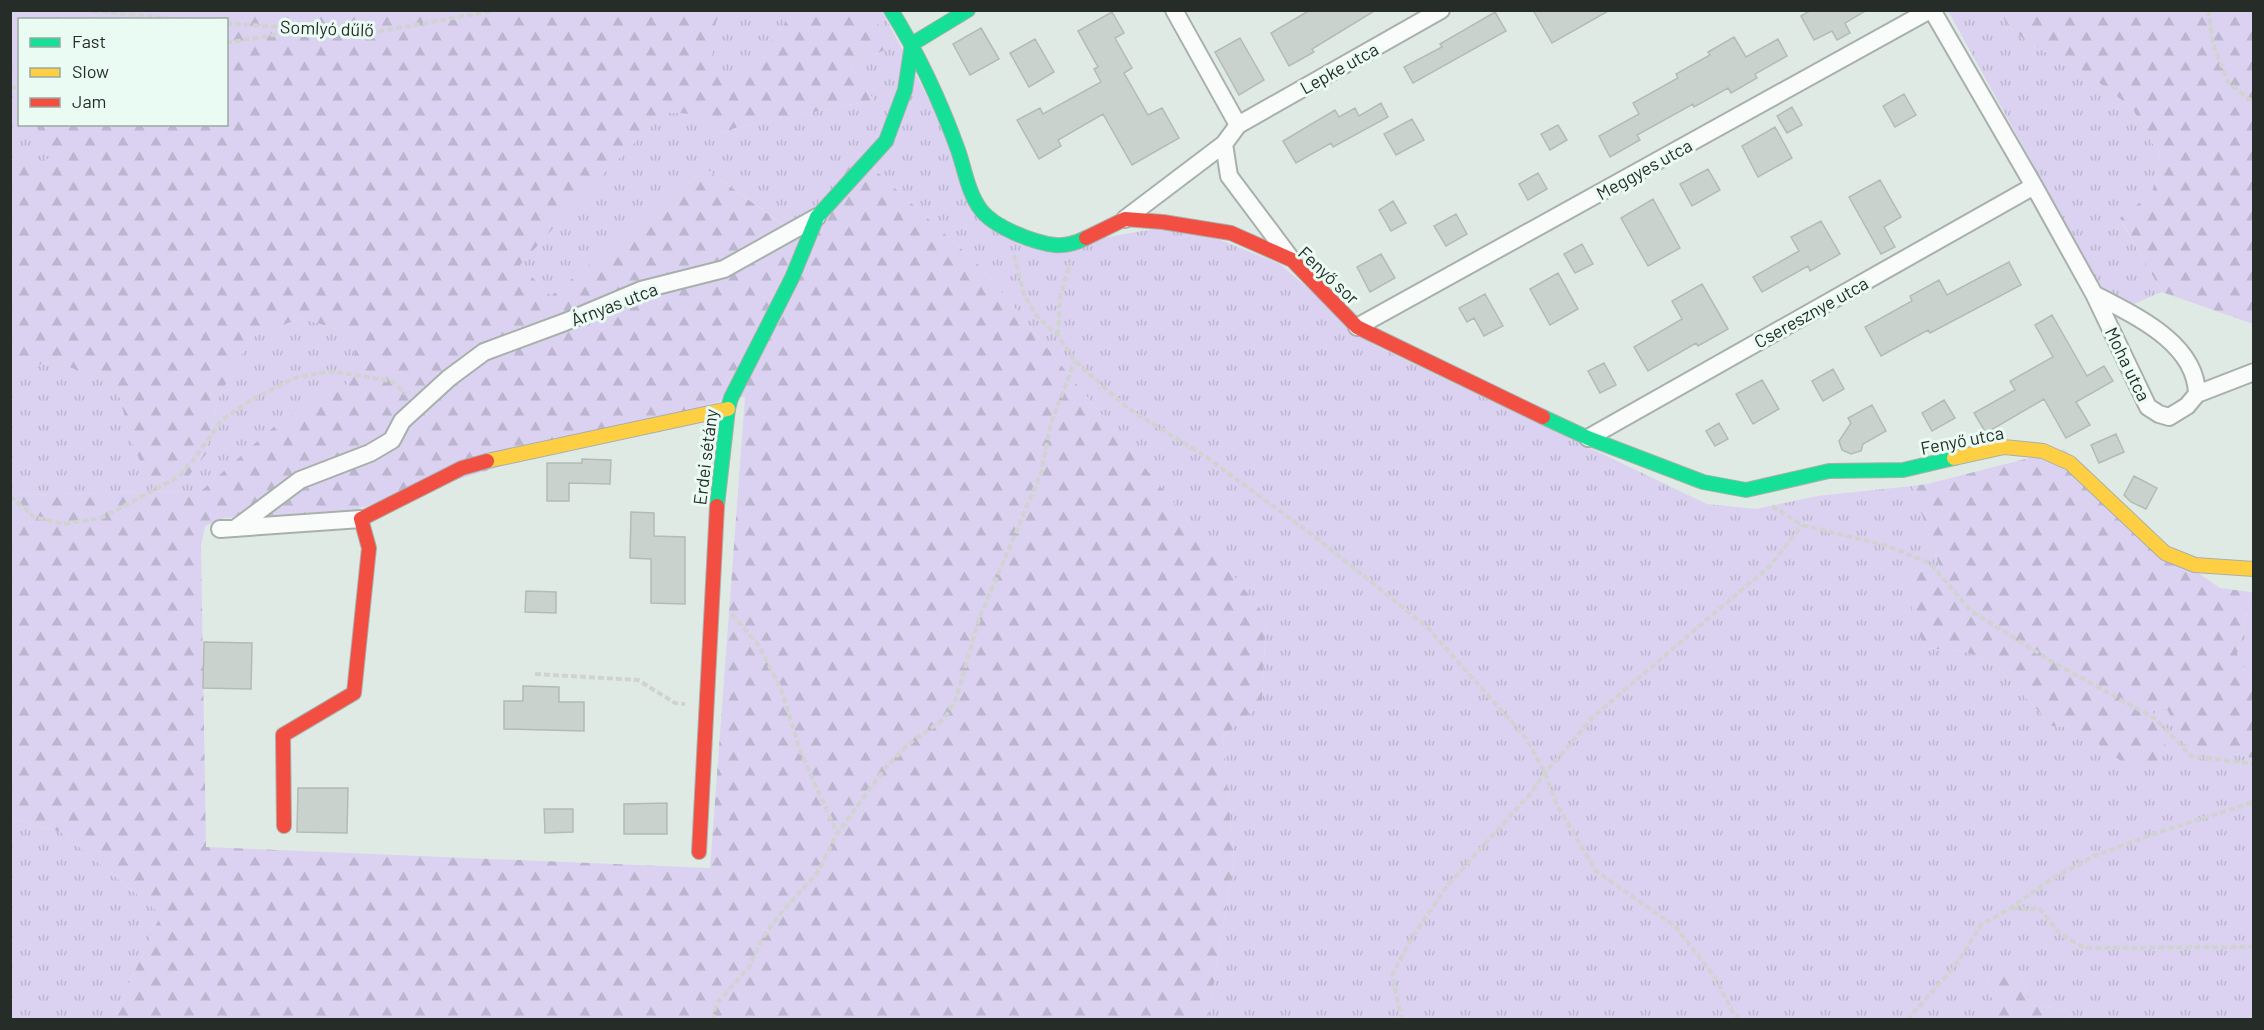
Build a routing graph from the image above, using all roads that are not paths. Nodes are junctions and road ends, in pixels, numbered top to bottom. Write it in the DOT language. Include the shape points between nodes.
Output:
graph roads {
  1 [pos="891,10"];
  2 [pos="968,10"];
  3 [pos="1174,10"];
  4 [pos="1441,10"];
  5 [pos="1931,10"];
  6 [pos="912,44"];
  7 [pos="1238,125"];
  8 [pos="1224,144"];
  9 [pos="2034,186"];
  10 [pos="817,217"];
  11 [pos="1125,219"];
  12 [pos="1292,260"];
  13 [pos="2094,294"];
  14 [pos="1357,327"];
  15 [pos="2253,372"];
  16 [pos="2197,394"];
  17 [pos="728,409"];
  18 [pos="1588,438"];
  19 [pos="1746,490"];
  20 [pos="361,519"];
  21 [pos="2253,569"];
  22 [pos="284,826"];
  23 [pos="699,852"];
  1 -- 6 [label="street"];
  2 -- 6 [label="street"];
  3 -- 7 [label="street"];
  4 -- 7 [label="street, Lepke utca"];
  5 -- 9 [label="street, Moha utca"];
  5 -- 14 [label="street, Meggyes utca"];
  6 -- 10 [label="street, Erdei sétány" via="905,90 886,141"];
  6 -- 11 [label="street" via="958,150 969,187 982,210 1000,225 1035,241 1056,245 1076,243"];
  7 -- 8 [label="street"];
  8 -- 11 [label="street"];
  8 -- 12 [label="street" via="1229,176"];
  9 -- 13 [label="street, Moha utca"];
  9 -- 18 [label="street, Cseresznye utca"];
  10 -- 17 [label="street, Erdei sétány"];
  10 -- 20 [label="street, Árnyas utca" via="724,269 641,290 484,352 402,421 392,440 370,453 300,480 228,529"];
  11 -- 12 [label="street, Fenyő sor" via="1231,233"];
  12 -- 14 [label="street, Fenyő sor"];
  13 -- 16 [label="street, Moha utca" via="2152,326 2176,348 2196,375"];
  13 -- 16 [label="street, Moha utca" via="2148,407 2169,417"];
  14 -- 18 [label="street, Fenyő sor"];
  15 -- 16 [label="street"];
  17 -- 20 [label="street" via="462,468"];
  17 -- 23 [label="street, Erdei sétány" via="716,518"];
  18 -- 19 [label="street, Fenyő sor" via="1702,482"];
  19 -- 21 [label="street, Fenyő utca" via="1829,471 1903,470 2004,447 2043,451 2070,463 2165,553 2195,565"];
  20 -- 22 [label="street" via="369,548 354,693 283,735"];
}
